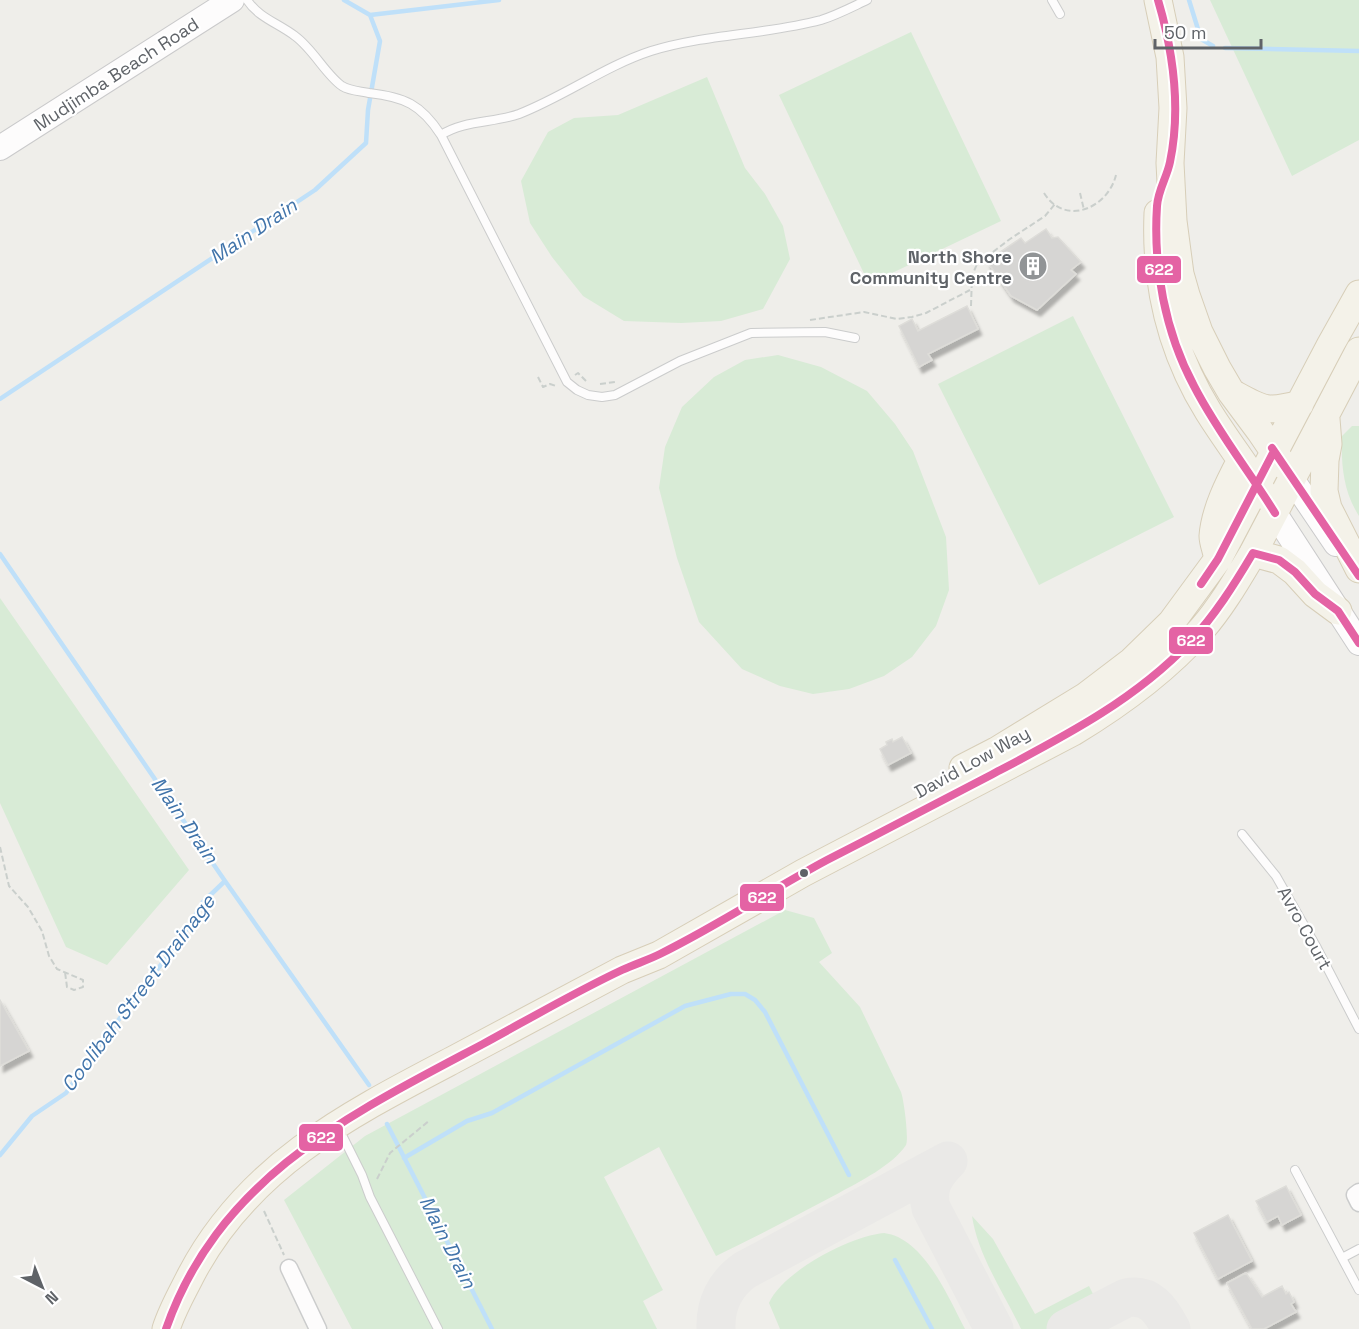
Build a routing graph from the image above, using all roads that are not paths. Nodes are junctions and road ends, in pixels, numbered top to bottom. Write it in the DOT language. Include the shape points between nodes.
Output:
graph roads {
  1 [pos="232,0"];
  2 [pos="247,0"];
  3 [pos="867,0"];
  4 [pos="1052,0"];
  5 [pos="1158,0"];
  6 [pos="1060,14"];
  7 [pos="441,135"];
  8 [pos="0,148"];
  9 [pos="1170,163"];
  10 [pos="1359,294"];
  11 [pos="855,338"];
  12 [pos="1359,351"];
  13 [pos="1231,392"];
  14 [pos="1300,404"];
  15 [pos="1325,415"];
  16 [pos="1274,451"];
  17 [pos="1241,460"];
  18 [pos="1292,479"];
  19 [pos="1257,483"];
  20 [pos="1275,512"];
  21 [pos="1253,553"];
  22 [pos="1218,559"];
  23 [pos="1359,569"];
  24 [pos="1359,576"];
  25 [pos="1338,611"];
  26 [pos="1359,643"];
  27 [pos="1242,834"];
  28 [pos="749,893"];
  29 [pos="1359,1029"];
  30 [pos="336,1124"];
  31 [pos="1295,1170"];
  32 [pos="1359,1249"];
  33 [pos="1342,1258"];
  34 [pos="289,1268"];
  35 [pos="1359,1290"];
  36 [pos="166,1329"];
  37 [pos="318,1329"];
  38 [pos="438,1329"];
  1 -- 8 [label="street, Mudjimba Beach Road"];
  2 -- 7 [label="lane" via="257,12 314,53 342,87 396,96 415,106"];
  3 -- 7 [label="lane" via="836,15 798,25 652,51 519,114 453,127"];
  4 -- 6 [label="lane"];
  5 -- 9 [label="main road" via="1173,82"];
  7 -- 11 [label="lane" via="567,382 582,393 615,395 680,361 751,333 825,332"];
  9 -- 13 [label="main road" via="1176,247 1186,295 1207,350"];
  9 -- 17 [label="main road" via="1159,190 1157,240 1167,316 1193,385"];
  10 -- 14 [label="main road, David Low Way"];
  12 -- 15 [label="main road, David Low Way"];
  13 -- 14 [label="main road" via="1262,409"];
  13 -- 16 [label="main road"];
  14 -- 16 [label="main road, David Low Way"];
  15 -- 18 [label="main road, David Low Way"];
  15 -- 23 [label="main road" via="1326,500"];
  16 -- 18 [label="main road"];
  16 -- 19 [label="main road, David Low Way"];
  17 -- 19 [label="main road"];
  17 -- 22 [label="main road" via="1218,515 1213,538"];
  18 -- 20 [label="main road, David Low Way"];
  18 -- 24 [label="street"];
  19 -- 20 [label="main road"];
  19 -- 22 [label="main road, David Low Way"];
  20 -- 21 [label="main road, David Low Way"];
  20 -- 25 [label="street"];
  21 -- 25 [label="main road" via="1279,560"];
  21 -- 28 [label="main road, David Low Way" via="1203,628 1125,699 1073,732"];
  22 -- 28 [label="main road, David Low Way" via="1153,641 1086,696"];
  25 -- 26 [label="street"];
  27 -- 29 [label="lane, Avro Court" via="1276,876"];
  28 -- 30 [label="main road, David Low Way" via="652,944 622,970"];
  30 -- 36 [label="main road, David Low Way" via="262,1180 235,1208 199,1260"];
  30 -- 38 [label="lane"];
  31 -- 33 [label="lane"];
  32 -- 33 [label="lane"];
  33 -- 35 [label="lane"];
  34 -- 37 [label="street"];
}
